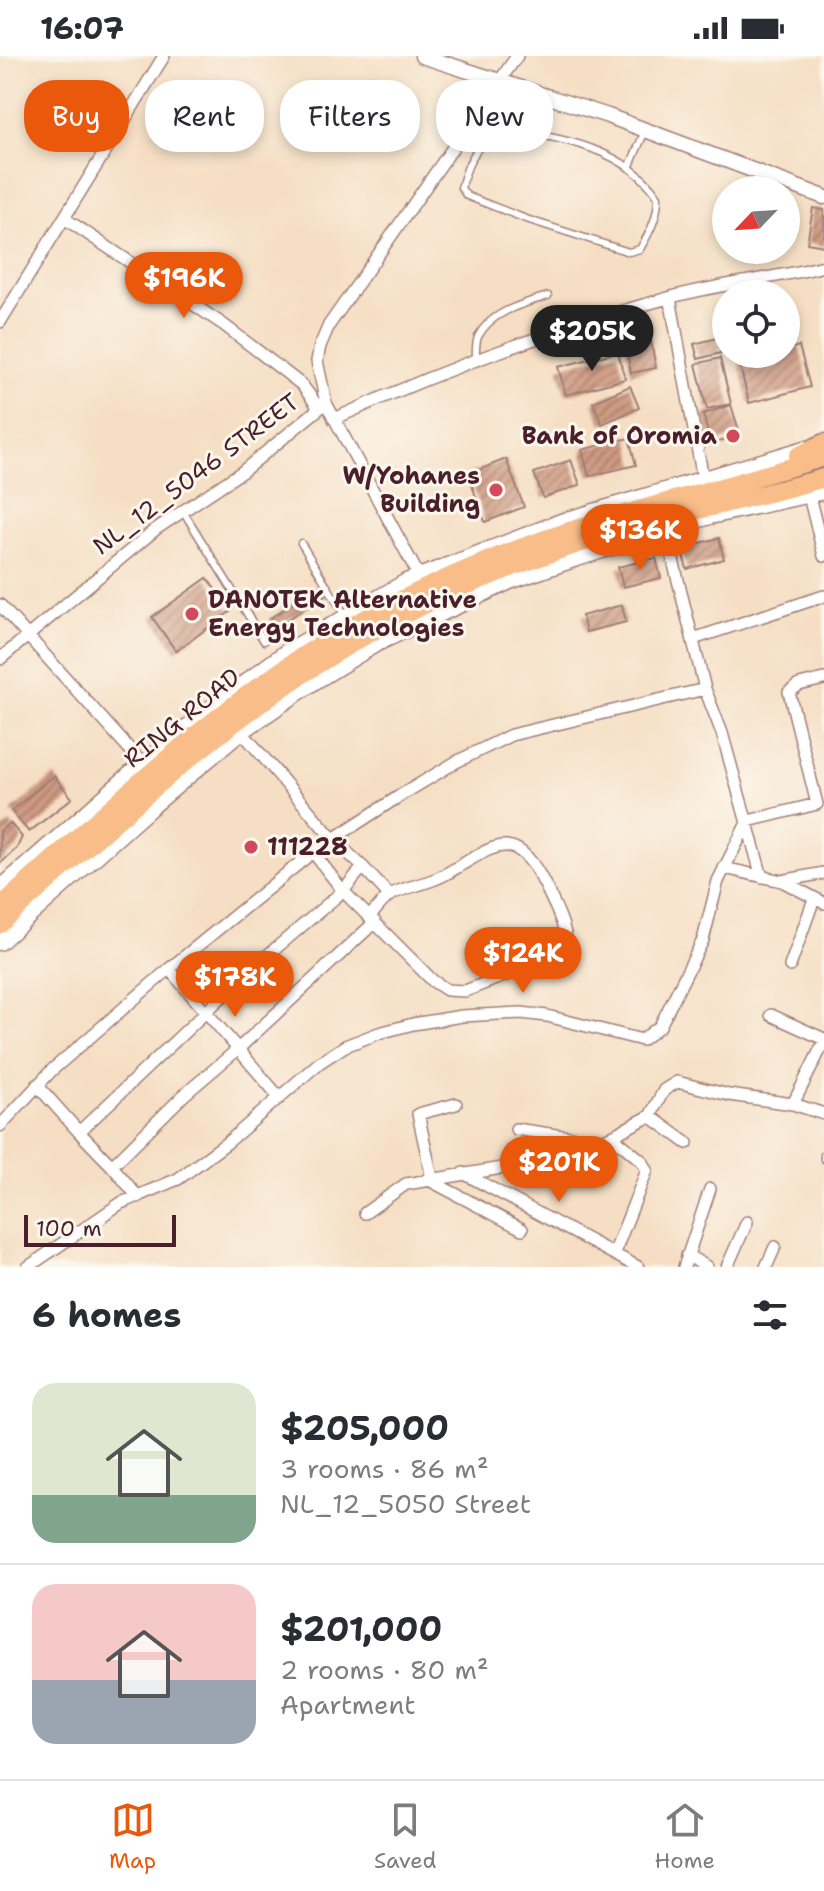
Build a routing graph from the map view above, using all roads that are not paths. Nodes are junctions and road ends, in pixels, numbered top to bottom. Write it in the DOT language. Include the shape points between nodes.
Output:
graph roads {
  1 [pos="164,56"];
  2 [pos="422,56"];
  3 [pos="517,56"];
  4 [pos="494,80"];
  5 [pos="501,80"];
  6 [pos="553,100"];
  7 [pos="645,130"];
  8 [pos="451,152"];
  9 [pos="629,168"];
  10 [pos="824,197"];
  11 [pos="64,218"];
  12 [pos="824,266"];
  13 [pos="548,296"];
  14 [pos="670,298"];
  15 [pos="0,322"];
  16 [pos="476,362"];
  17 [pos="323,406"];
  18 [pos="334,419"];
  19 [pos="824,442"];
  20 [pos="824,457"];
  21 [pos="824,478"];
  22 [pos="703,479"];
  23 [pos="757,488"];
  24 [pos="819,492"];
  25 [pos="183,511"];
  26 [pos="666,532"];
  27 [pos="301,543"];
  28 [pos="824,556"];
  29 [pos="419,576"];
  30 [pos="824,596"];
  31 [pos="0,605"];
  32 [pos="346,617"];
  33 [pos="27,635"];
  34 [pos="693,639"];
  35 [pos="264,641"];
  36 [pos="0,659"];
  37 [pos="824,679"];
  38 [pos="705,689"];
  39 [pos="242,732"];
  40 [pos="142,763"];
  41 [pos="820,803"];
  42 [pos="748,821"];
  43 [pos="333,839"];
  44 [pos="313,852"];
  45 [pos="363,867"];
  46 [pos="724,868"];
  47 [pos="824,873"];
  48 [pos="762,877"];
  49 [pos="782,881"];
  50 [pos="0,888"];
  51 [pos="343,891"];
  52 [pos="389,895"];
  53 [pos="819,901"];
  54 [pos="0,907"];
  55 [pos="373,919"];
  56 [pos="0,924"];
  57 [pos="0,943"];
  58 [pos="790,966"];
  59 [pos="169,969"];
  60 [pos="206,1011"];
  61 [pos="771,1015"];
  62 [pos="824,1041"];
  63 [pos="238,1049"];
  64 [pos="37,1085"];
  65 [pos="280,1098"];
  66 [pos="456,1104"];
  67 [pos="793,1104"];
  68 [pos="824,1114"];
  69 [pos="650,1116"];
  70 [pos="0,1126"];
  71 [pos="516,1129"];
  72 [pos="79,1132"];
  73 [pos="613,1137"];
  74 [pos="687,1143"];
  75 [pos="574,1156"];
  76 [pos="112,1166"];
  77 [pos="463,1173"];
  78 [pos="430,1178"];
  79 [pos="710,1189"];
  80 [pos="138,1197"];
  81 [pos="365,1213"];
  82 [pos="747,1222"];
  83 [pos="522,1229"];
  84 [pos="775,1247"];
  85 [pos="614,1254"];
  86 [pos="686,1261"];
  87 [pos="28,1267"];
  88 [pos="638,1267"];
  89 [pos="707,1267"];
  90 [pos="727,1267"];
  91 [pos="766,1267"];
  1 -- 11 [label="street"];
  2 -- 4 [label="street"];
  3 -- 5 [label="street, NL_12_5046 STREET"];
  6 -- 7 [label="street"];
  7 -- 9 [label="lane"];
  7 -- 10 [label="street"];
  8 -- 17 [label="street, NL_12_5046 STREET" via="329,325 317,361"];
  9 -- 9 [label="lane" via="594,150 509,130 484,140 461,188 473,200 629,252 640,249 658,211 658,197"];
  11 -- 15 [label="street"];
  11 -- 17 [label="street" via="224,325"];
  12 -- 14 [label="street"];
  13 -- 16 [label="lane" via="516,306 491,322 477,340"];
  14 -- 16 [label="street"];
  14 -- 22 [label="street"];
  16 -- 18 [label="street"];
  17 -- 18 [label="street"];
  17 -- 25 [label="street, NL_12_5046 STREET"];
  18 -- 29 [label="street"];
  19 -- 22 [label="street"];
  19 -- 23 [label="highway"];
  20 -- 23 [label="highway, RING ROAD"];
  21 -- 23 [label="highway, RING ROAD"];
  22 -- 29 [label="street" via="561,521"];
  23 -- 24 [label="highway"];
  23 -- 54 [label="highway, RING ROAD" via="576,529 483,562 384,609 282,670 219,716"];
  23 -- 56 [label="highway, RING ROAD" via="580,544 376,629 279,691 185,762"];
  24 -- 26 [label="street"];
  24 -- 28 [label="street"];
  25 -- 33 [label="street, NL_12_5046 STREET"];
  25 -- 35 [label="lane"];
  26 -- 34 [label="street"];
  26 -- 39 [label="street" via="510,582 433,616 364,652"];
  27 -- 32 [label="lane"];
  29 -- 32 [label="street"];
  30 -- 34 [label="street"];
  31 -- 33 [label="street"];
  32 -- 40 [label="street" via="285,652"];
  33 -- 36 [label="street, NL_12_5046 STREET"];
  33 -- 40 [label="street"];
  34 -- 38 [label="street"];
  37 -- 41 [label="street" via="789,692"];
  38 -- 42 [label="street"];
  38 -- 43 [label="street" via="511,735 456,762"];
  39 -- 43 [label="street"];
  39 -- 57 [label="street"];
  40 -- 50 [label="street"];
  41 -- 42 [label="street"];
  42 -- 46 [label="street"];
  42 -- 48 [label="street"];
  43 -- 44 [label="street"];
  43 -- 45 [label="street"];
  44 -- 51 [label="street"];
  44 -- 59 [label="street"];
  45 -- 51 [label="street"];
  45 -- 52 [label="street"];
  46 -- 48 [label="street"];
  46 -- 65 [label="street" via="703,940 660,1026 642,1040 547,1016 462,1016 379,1033 334,1052"];
  47 -- 49 [label="street"];
  48 -- 49 [label="street"];
  49 -- 53 [label="street"];
  51 -- 55 [label="street"];
  51 -- 60 [label="street"];
  52 -- 55 [label="street"];
  52 -- 55 [label="street" via="442,876 489,849 516,847 534,864 565,928 567,945 560,954 456,992 433,981"];
  53 -- 58 [label="street"];
  55 -- 63 [label="street"];
  59 -- 60 [label="street"];
  59 -- 64 [label="street"];
  60 -- 63 [label="street"];
  60 -- 72 [label="street"];
  61 -- 62 [label="street"];
  62 -- 67 [label="street"];
  63 -- 65 [label="street"];
  63 -- 76 [label="street"];
  64 -- 70 [label="street"];
  64 -- 72 [label="street"];
  65 -- 80 [label="street" via="178,1179"];
  66 -- 78 [label="street" via="418,1114"];
  67 -- 68 [label="street"];
  67 -- 69 [label="street" via="677,1082 664,1090"];
  69 -- 73 [label="street"];
  69 -- 74 [label="street"];
  71 -- 75 [label="street" via="573,1137"];
  72 -- 76 [label="street"];
  73 -- 75 [label="street"];
  73 -- 85 [label="street" via="647,1170"];
  75 -- 77 [label="street"];
  76 -- 80 [label="street"];
  77 -- 78 [label="street"];
  77 -- 85 [label="street"];
  78 -- 81 [label="street" via="406,1184"];
  78 -- 83 [label="street"];
  79 -- 86 [label="street"];
  80 -- 87 [label="street" via="105,1213"];
  82 -- 90 [label="street"];
  84 -- 91 [label="street"];
  85 -- 88 [label="street"];
  86 -- 89 [label="street"];
}
